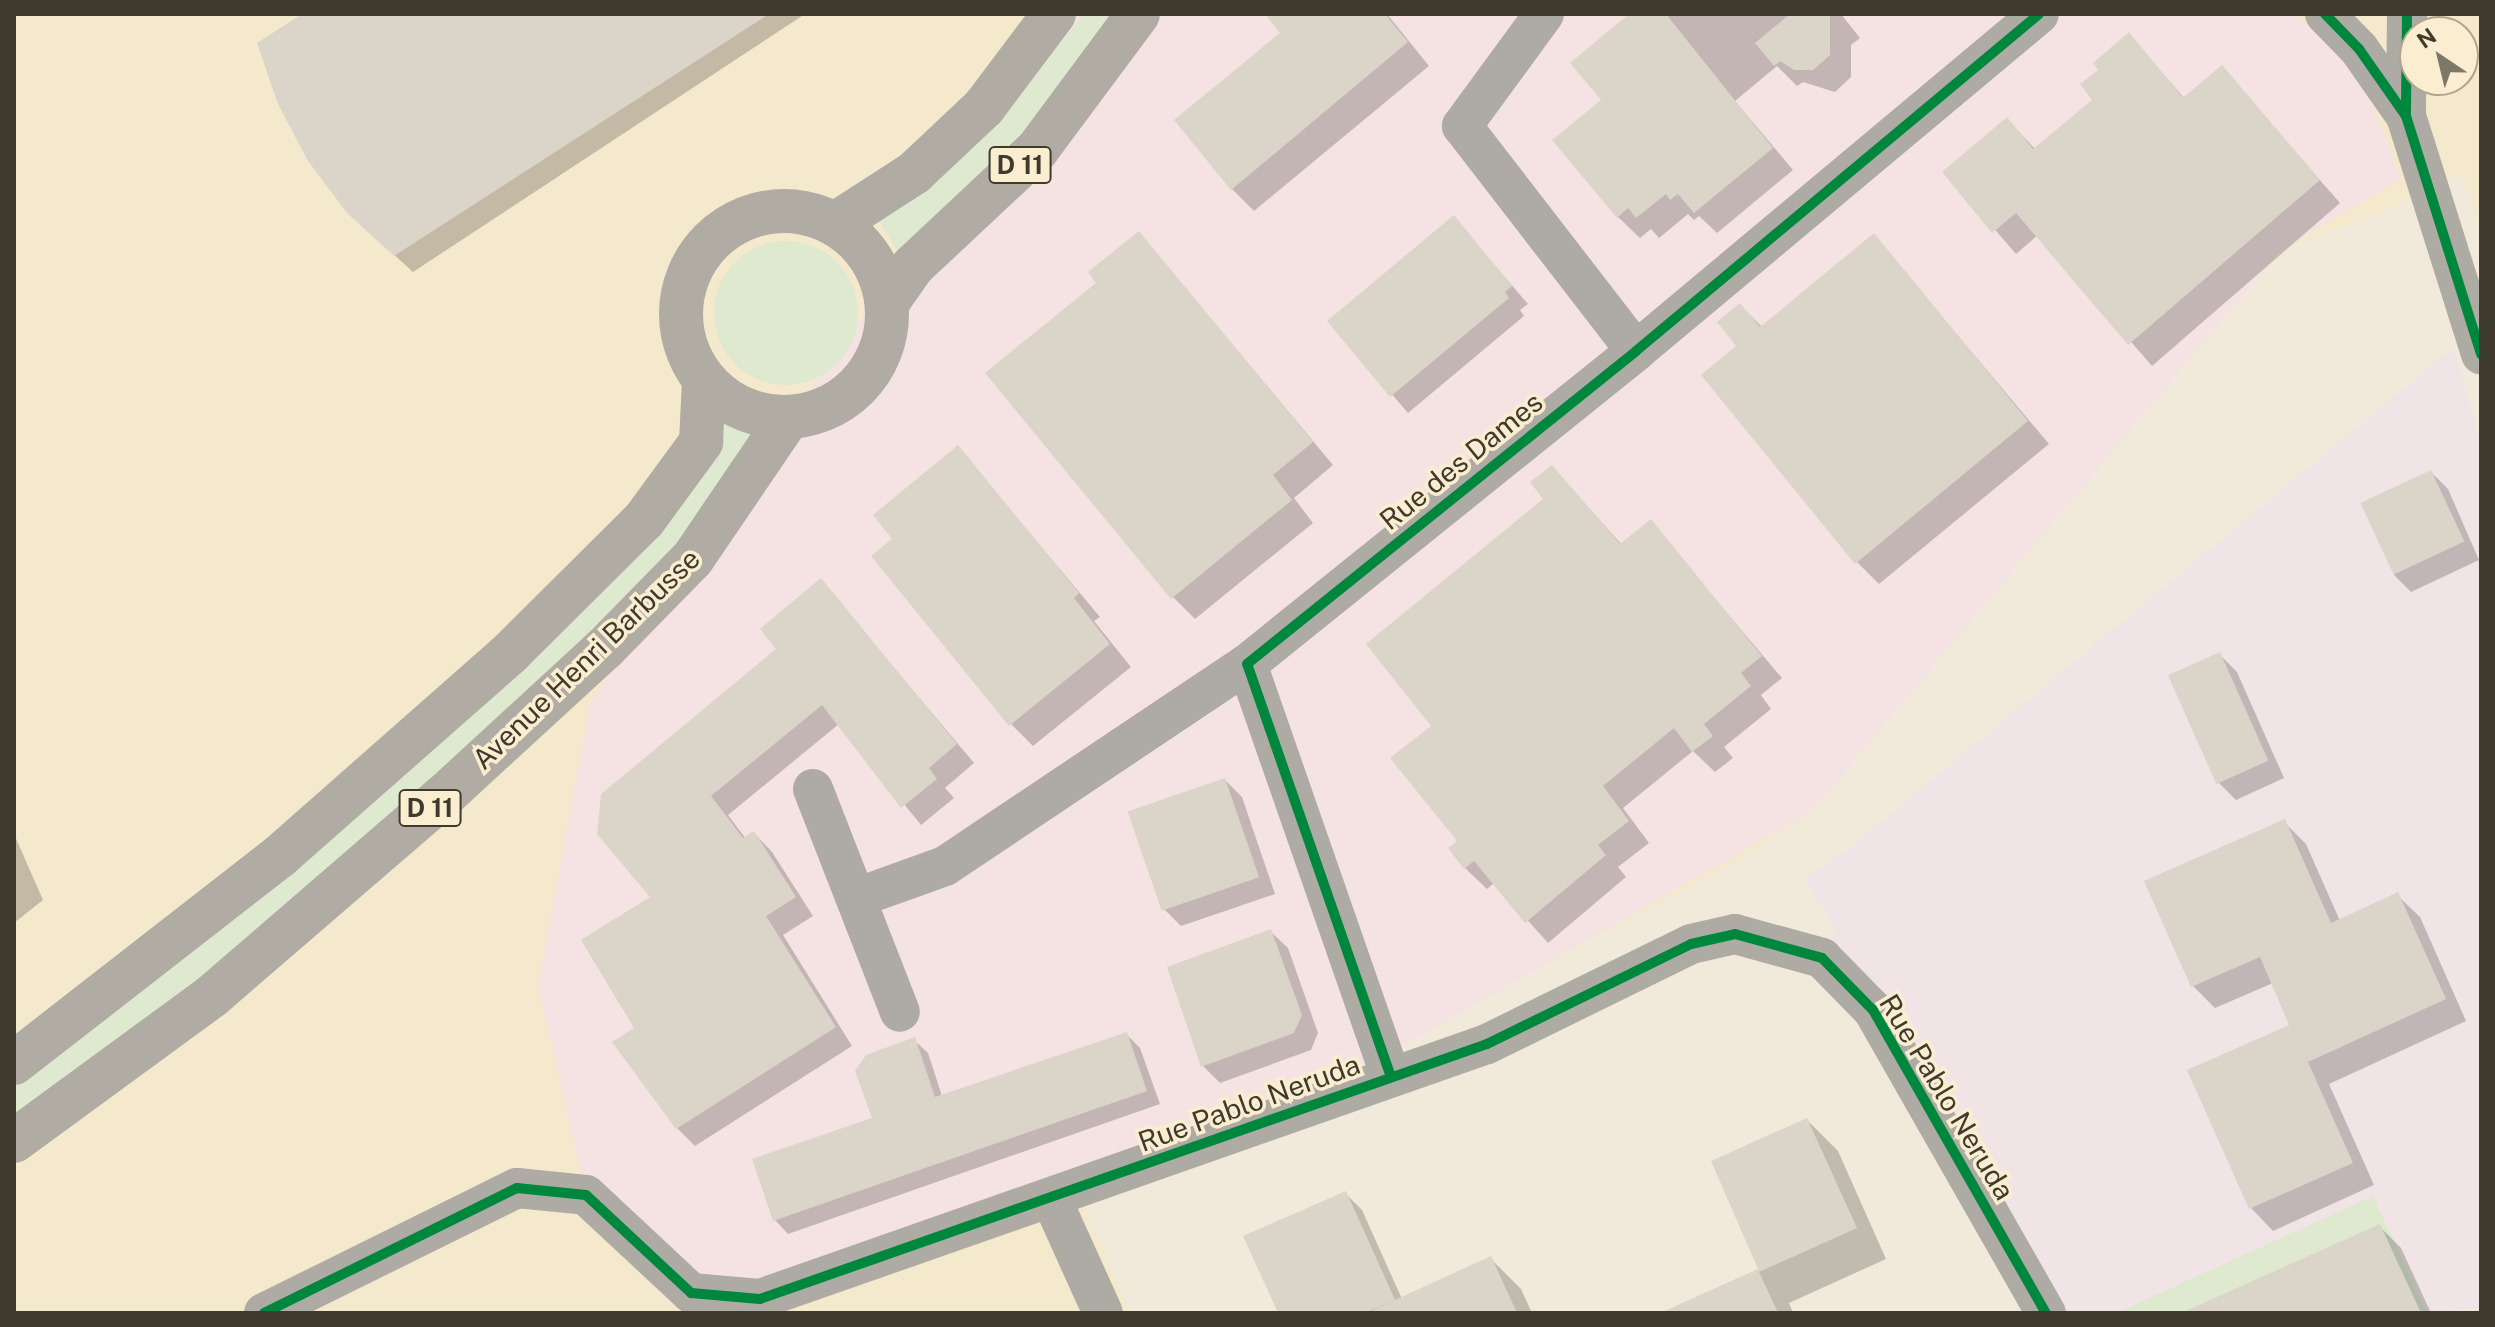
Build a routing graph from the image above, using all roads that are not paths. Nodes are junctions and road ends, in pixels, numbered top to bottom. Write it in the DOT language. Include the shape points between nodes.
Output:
graph roads {
  1 [pos="1054,14"];
  2 [pos="1138,14"];
  3 [pos="1544,14"];
  4 [pos="2039,14"];
  5 [pos="2325,14"];
  6 [pos="2407,14"];
  7 [pos="2406,116"];
  8 [pos="835,224"];
  9 [pos="887,303"];
  10 [pos="1636,351"];
  11 [pos="2481,354"];
  12 [pos="704,381"];
  13 [pos="788,418"];
  14 [pos="1247,664"];
  15 [pos="813,789"];
  16 [pos="856,898"];
  17 [pos="900,1012"];
  18 [pos="14,1063"];
  19 [pos="1391,1077"];
  20 [pos="14,1141"];
  21 [pos="1051,1198"];
  22 [pos="264,1313"];
  23 [pos="1103,1313"];
  24 [pos="2046,1313"];
  1 -- 8 [label="main road, D 11" via="984,107 914,173"];
  2 -- 9 [label="main road, D 11" via="1037,150 913,266"];
  3 -- 10 [label="street" via="1462,126"];
  4 -- 10 [label="street, Rue des Dames"];
  5 -- 7 [label="street" via="2359,49"];
  6 -- 7 [label="street"];
  7 -- 11 [label="street"];
  8 -- 9 [label="main road" via="874,263"];
  8 -- 12 [label="main road" via="801,212 765,213 738,221 697,257 685,282 680,317 687,351"];
  9 -- 13 [label="main road" via="881,349 867,376 845,398 818,412"];
  10 -- 14 [label="street, Rue des Dames"];
  12 -- 13 [label="main road" via="728,402 757,414"];
  12 -- 18 [label="main road, Avenue Henri Barbusse / D 11" via="701,442 644,520 541,623 281,855"];
  13 -- 20 [label="main road, Avenue Henri Barbusse / D 11" via="693,558 604,649 212,996"];
  14 -- 16 [label="street, Rue des Dames" via="945,866"];
  14 -- 19 [label="street"];
  15 -- 16 [label="street"];
  16 -- 17 [label="street"];
  19 -- 21 [label="street, Rue Pablo Neruda"];
  19 -- 24 [label="street, Rue Pablo Neruda" via="1499,1038 1691,944 1735,934 1822,958 1873,1010"];
  21 -- 22 [label="street, Rue Pablo Neruda" via="760,1299 691,1293 586,1195 517,1188 445,1219"];
  21 -- 23 [label="street"];
}
